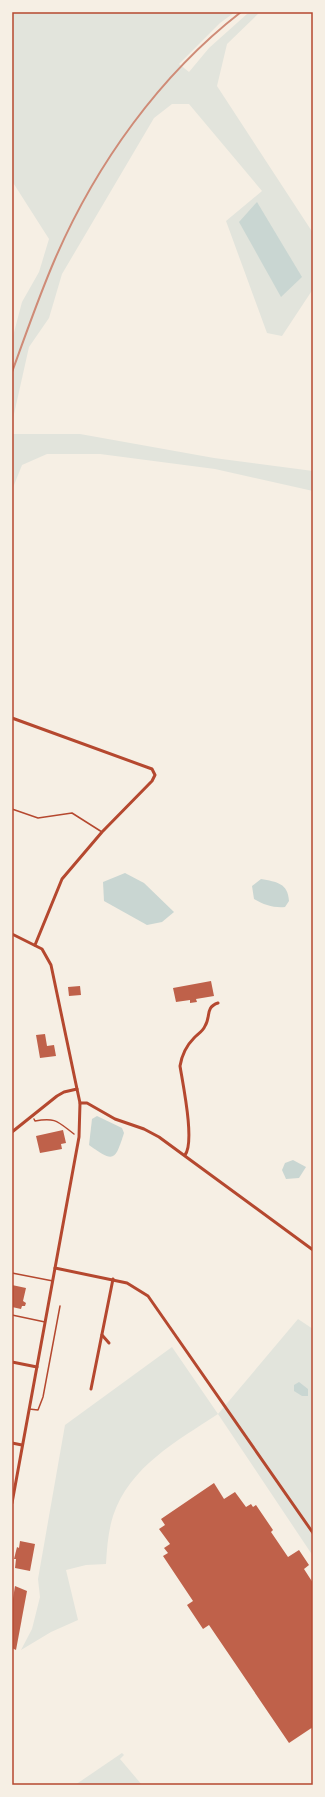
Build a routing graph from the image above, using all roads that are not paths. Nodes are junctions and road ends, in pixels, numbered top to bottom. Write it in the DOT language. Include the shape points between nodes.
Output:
graph roads {
  1 [pos="12,718"];
  2 [pos="12,809"];
  3 [pos="102,832"];
  4 [pos="12,934"];
  5 [pos="35,945"];
  6 [pos="218,1003"];
  7 [pos="78,1089"];
  8 [pos="80,1104"];
  9 [pos="12,1132"];
  10 [pos="185,1155"];
  11 [pos="313,1250"];
  12 [pos="55,1268"];
  13 [pos="12,1273"];
  14 [pos="113,1279"];
  15 [pos="53,1281"];
  16 [pos="60,1306"];
  17 [pos="12,1314"];
  18 [pos="45,1322"];
  19 [pos="102,1334"];
  20 [pos="109,1343"];
  21 [pos="12,1362"];
  22 [pos="37,1367"];
  23 [pos="91,1389"];
  24 [pos="29,1409"];
  25 [pos="12,1443"];
  26 [pos="22,1446"];
  27 [pos="12,1503"];
  28 [pos="313,1533"];
  1 -- 3 [label="street" via="152,769 156,775 152,781"];
  2 -- 3 [label="lane" via="38,818 72,812"];
  3 -- 5 [label="street" via="62,879"];
  4 -- 5 [label="street"];
  5 -- 7 [label="street" via="47,956 51,965"];
  6 -- 10 [label="street" via="209,1009 207,1024 182,1055 180,1066 190,1138 189,1150"];
  7 -- 8 [label="street"];
  7 -- 9 [label="street" via="56,1096"];
  8 -- 10 [label="street" via="87,1103 115,1119 144,1129"];
  8 -- 12 [label="street" via="79,1137"];
  10 -- 11 [label="street"];
  12 -- 14 [label="street"];
  12 -- 15 [label="street"];
  13 -- 15 [label="lane"];
  14 -- 19 [label="street"];
  14 -- 28 [label="street" via="138,1288 155,1304"];
  15 -- 18 [label="street"];
  16 -- 24 [label="lane" via="43,1397 38,1410"];
  17 -- 18 [label="lane"];
  18 -- 22 [label="street"];
  19 -- 20 [label="street"];
  19 -- 23 [label="street"];
  21 -- 22 [label="street"];
  22 -- 24 [label="street"];
  24 -- 26 [label="street"];
  25 -- 26 [label="street"];
  26 -- 27 [label="street"];
}
